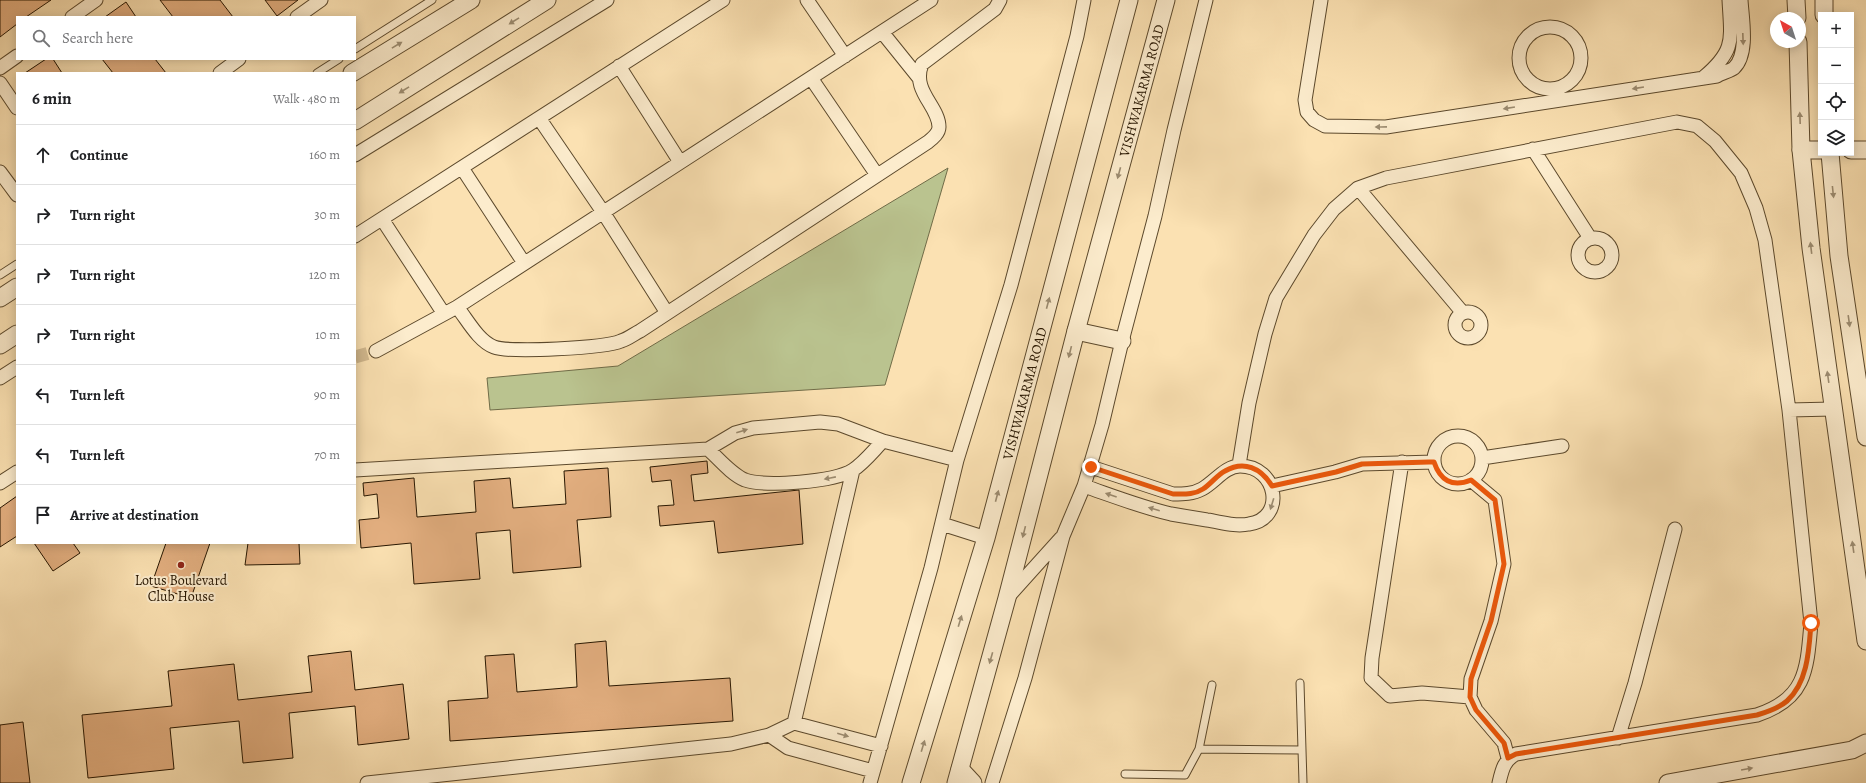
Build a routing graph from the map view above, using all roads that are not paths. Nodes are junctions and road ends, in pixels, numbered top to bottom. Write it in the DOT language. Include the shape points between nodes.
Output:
graph roads {
  1 [pos="96,0"];
  2 [pos="321,0"];
  3 [pos="432,0"];
  4 [pos="471,0"];
  5 [pos="547,0"];
  6 [pos="607,0"];
  7 [pos="723,0"];
  8 [pos="807,0"];
  9 [pos="1000,0"];
  10 [pos="1084,0"];
  11 [pos="1129,0"];
  12 [pos="1166,0"];
  13 [pos="1206,0"];
  14 [pos="1321,0"];
  15 [pos="1729,0"];
  16 [pos="1741,0"];
  17 [pos="1796,0"];
  18 [pos="1824,0"];
  19 [pos="924,2"];
  20 [pos="1797,12"];
  21 [pos="1824,12"];
  22 [pos="73,16"];
  23 [pos="298,16"];
  24 [pos="882,32"];
  25 [pos="356,48"];
  26 [pos="1798,48"];
  27 [pos="845,56"];
  28 [pos="16,57"];
  29 [pos="238,60"];
  30 [pos="337,60"];
  31 [pos="619,66"];
  32 [pos="0,68"];
  33 [pos="221,72"];
  34 [pos="319,72"];
  35 [pos="354,72"];
  36 [pos="811,78"];
  37 [pos="919,78"];
  38 [pos="1703,78"];
  39 [pos="1570,82"];
  40 [pos="0,83"];
  41 [pos="1536,86"];
  42 [pos="1583,96"];
  43 [pos="1532,104"];
  44 [pos="16,107"];
  45 [pos="539,118"];
  46 [pos="356,121"];
  47 [pos="1534,149"];
  48 [pos="1801,150"];
  49 [pos="1818,150"];
  50 [pos="356,154"];
  51 [pos="1830,156"];
  52 [pos="680,162"];
  53 [pos="462,168"];
  54 [pos="0,172"];
  55 [pos="877,175"];
  56 [pos="1358,188"];
  57 [pos="16,194"];
  58 [pos="603,212"];
  59 [pos="382,219"];
  60 [pos="356,235"];
  61 [pos="1590,238"];
  62 [pos="524,263"];
  63 [pos="16,265"];
  64 [pos="0,275"];
  65 [pos="16,288"];
  66 [pos="0,298"];
  67 [pos="457,306"];
  68 [pos="667,313"];
  69 [pos="1463,313"];
  70 [pos="444,314"];
  71 [pos="1076,331"];
  72 [pos="16,335"];
  73 [pos="1122,341"];
  74 [pos="0,345"];
  75 [pos="376,352"];
  76 [pos="16,368"];
  77 [pos="0,378"];
  78 [pos="1833,409"];
  79 [pos="1789,410"];
  80 [pos="1866,438"];
  81 [pos="883,440"];
  82 [pos="1562,446"];
  83 [pos="708,449"];
  84 [pos="1482,458"];
  85 [pos="956,460"];
  86 [pos="1402,462"];
  87 [pos="1434,462"];
  88 [pos="1239,465"];
  89 [pos="1091,467"];
  90 [pos="356,470"];
  91 [pos="853,470"];
  92 [pos="16,473"];
  93 [pos="1471,480"];
  94 [pos="0,483"];
  95 [pos="1084,486"];
  96 [pos="1272,486"];
  97 [pos="942,524"];
  98 [pos="1676,529"];
  99 [pos="1063,536"];
  100 [pos="986,538"];
  101 [pos="1007,598"];
  102 [pos="1866,641"];
  103 [pos="1300,683"];
  104 [pos="1212,685"];
  105 [pos="1470,697"];
  106 [pos="794,723"];
  107 [pos="769,735"];
  108 [pos="1618,738"];
  109 [pos="1866,743"];
  110 [pos="881,746"];
  111 [pos="1199,749"];
  112 [pos="1302,750"];
  113 [pos="1508,758"];
  114 [pos="1125,774"];
  115 [pos="958,776"];
  116 [pos="872,777"];
  117 [pos="367,783"];
  118 [pos="912,783"];
  119 [pos="973,783"];
  120 [pos="992,783"];
  121 [pos="1303,783"];
  122 [pos="1499,783"];
  123 [pos="1668,783"];
  1 -- 22 [label="street"];
  2 -- 23 [label="street"];
  3 -- 25 [label="lane"];
  35 -- 4 [label="street, one-way"];
  5 -- 46 [label="street, one-way"];
  6 -- 50 [label="street"];
  7 -- 31 [label="street"];
  8 -- 27 [label="street"];
  9 -- 37 [label="street" via="995,9 928,58 922,64"];
  10 -- 85 [label="street" via="1077,36 1011,285"];
  100 -- 11 [label="street, VISHWAKARMA ROAD, one-way"];
  12 -- 71 [label="street, VISHWAKARMA ROAD, one-way"];
  13 -- 73 [label="street" via="1155,216"];
  43 -- 14 [label="street, one-way" via="1386,127 1325,126 1314,120 1307,112 1305,100"];
  15 -- 38 [label="street" via="1730,36 1726,54"];
  16 -- 38 [label="street, one-way" via="1741,58 1734,68 1717,76"];
  17 -- 20 [label="street"];
  18 -- 21 [label="street"];
  19 -- 24 [label="street"];
  24 -- 27 [label="street"];
  24 -- 37 [label="street"];
  48 -- 26 [label="street, one-way"];
  27 -- 36 [label="street"];
  28 -- 32 [label="street"];
  29 -- 33 [label="street"];
  30 -- 34 [label="lane"];
  31 -- 45 [label="street"];
  31 -- 52 [label="street"];
  36 -- 52 [label="street"];
  36 -- 55 [label="street"];
  37 -- 55 [label="street" via="939,128 928,142"];
  38 -- 42 [label="street, one-way"];
  39 -- 41 [label="street" via="1554,89"];
  39 -- 41 [label="street" via="1581,63 1578,42 1565,30 1548,26 1539,28 1525,39 1519,56 1523,74"];
  39 -- 42 [label="street"];
  40 -- 44 [label="street"];
  41 -- 43 [label="street"];
  42 -- 43 [label="street"];
  45 -- 53 [label="street"];
  45 -- 58 [label="street"];
  47 -- 56 [label="street" via="1386,178"];
  47 -- 61 [label="street"];
  47 -- 79 [label="street" via="1677,122 1697,126 1715,141 1741,173 1762,227"];
  48 -- 49 [label="street"];
  78 -- 48 [label="street, one-way" via="1811,248"];
  51 -- 80 [label="street, one-way" via="1839,256"];
  52 -- 58 [label="street"];
  53 -- 59 [label="street"];
  53 -- 62 [label="street"];
  54 -- 57 [label="street"];
  55 -- 68 [label="street"];
  56 -- 69 [label="street"];
  56 -- 88 [label="street" via="1334,209 1314,235 1276,298 1249,403"];
  58 -- 62 [label="street"];
  58 -- 68 [label="street"];
  59 -- 60 [label="street"];
  59 -- 70 [label="street"];
  62 -- 67 [label="street"];
  63 -- 64 [label="lane"];
  65 -- 66 [label="street"];
  67 -- 68 [label="street" via="483,340 493,347 509,350 621,341"];
  67 -- 70 [label="street"];
  70 -- 75 [label="street"];
  71 -- 73 [label="street"];
  71 -- 101 [label="street, VISHWAKARMA ROAD, one-way"];
  72 -- 74 [label="street"];
  73 -- 89 [label="street"];
  76 -- 77 [label="street"];
  78 -- 79 [label="street"];
  102 -- 78 [label="street, one-way"];
  79 -- 108 [label="street" via="1811,623 1809,652 1802,677 1794,693 1786,702 1757,715"];
  83 -- 81 [label="street, one-way" via="735,433 753,428 820,422 838,424"];
  81 -- 85 [label="street"];
  81 -- 91 [label="street"];
  82 -- 84 [label="street"];
  83 -- 90 [label="street"];
  91 -- 83 [label="street, one-way" via="840,476 810,481 760,483 744,479 731,471"];
  84 -- 87 [label="street" via="1472,440 1457,436 1443,442 1438,448"];
  84 -- 93 [label="street" via="1481,468"];
  85 -- 97 [label="street"];
  86 -- 87 [label="street"];
  86 -- 96 [label="street" via="1354,465 1336,472"];
  86 -- 105 [label="street" via="1371,678 1390,696 1422,693"];
  87 -- 93 [label="street" via="1439,474 1448,482 1464,483"];
  88 -- 89 [label="street" via="1224,471 1203,489 1192,494 1173,494"];
  88 -- 96 [label="street" via="1252,467 1265,475"];
  89 -- 95 [label="street"];
  91 -- 106 [label="street"];
  92 -- 94 [label="street"];
  93 -- 105 [label="street" via="1495,500 1504,564 1491,621 1471,679"];
  96 -- 95 [label="street, one-way" via="1274,495 1270,509 1262,520 1236,525 1170,514"];
  95 -- 99 [label="street"];
  97 -- 100 [label="street"];
  97 -- 110 [label="street"];
  98 -- 108 [label="street"];
  99 -- 101 [label="street"];
  99 -- 120 [label="street" via="1025,678"];
  118 -- 100 [label="street, VISHWAKARMA ROAD, one-way"];
  101 -- 115 [label="street, VISHWAKARMA ROAD, one-way"];
  103 -- 112 [label="lane"];
  104 -- 111 [label="lane"];
  105 -- 113 [label="street" via="1476,710 1504,743"];
  106 -- 107 [label="street"];
  106 -- 110 [label="street, one-way"];
  107 -- 116 [label="street" via="788,748"];
  107 -- 117 [label="street" via="731,744"];
  108 -- 113 [label="street" via="1516,754"];
  123 -- 109 [label="street, one-way" via="1852,750"];
  110 -- 116 [label="street"];
  111 -- 112 [label="lane"];
  111 -- 114 [label="lane" via="1185,775"];
  112 -- 121 [label="lane"];
  113 -- 122 [label="street"];
  115 -- 119 [label="street"];
}
